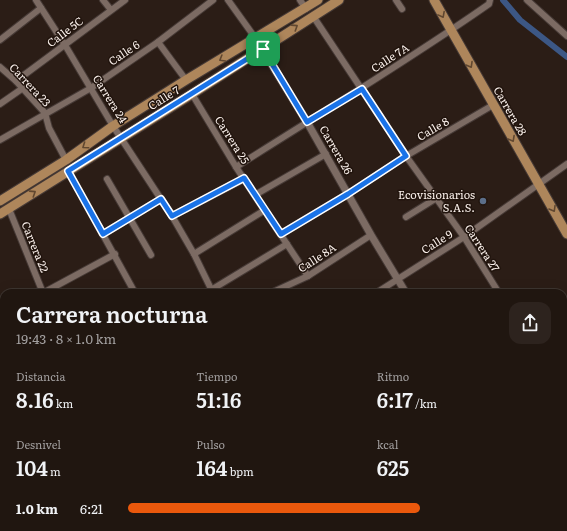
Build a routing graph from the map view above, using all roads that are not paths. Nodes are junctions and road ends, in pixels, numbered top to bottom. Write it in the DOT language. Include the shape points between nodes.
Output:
graph roads {
  1 [pos="36,0"];
  2 [pos="103,0"];
  3 [pos="125,0"];
  4 [pos="213,0"];
  5 [pos="228,0"];
  6 [pos="300,0"];
  7 [pos="318,0"];
  8 [pos="339,0"];
  9 [pos="396,0"];
  10 [pos="434,0"];
  11 [pos="490,0"];
  12 [pos="528,0"];
  13 [pos="41,8"];
  14 [pos="306,9"];
  15 [pos="402,9"];
  16 [pos="111,10"];
  17 [pos="313,16"];
  18 [pos="450,31"];
  19 [pos="567,36"];
  20 [pos="256,39"];
  21 [pos="0,40"];
  22 [pos="158,42"];
  23 [pos="65,45"];
  24 [pos="263,49"];
  25 [pos="0,67"];
  26 [pos="186,80"];
  27 [pos="16,81"];
  28 [pos="23,88"];
  29 [pos="91,88"];
  30 [pos="362,89"];
  31 [pos="192,94"];
  32 [pos="0,104"];
  33 [pos="493,105"];
  34 [pos="44,113"];
  35 [pos="307,122"];
  36 [pos="114,126"];
  37 [pos="122,138"];
  38 [pos="0,140"];
  39 [pos="326,154"];
  40 [pos="406,156"];
  41 [pos="66,160"];
  42 [pos="567,164"];
  43 [pos="236,167"];
  44 [pos="68,171"];
  45 [pos="244,178"];
  46 [pos="107,179"];
  47 [pos="538,184"];
  48 [pos="348,194"];
  49 [pos="255,195"];
  50 [pos="161,199"];
  51 [pos="435,199"];
  52 [pos="0,201"];
  53 [pos="9,208"];
  54 [pos="265,210"];
  55 [pos="0,214"];
  56 [pos="172,216"];
  57 [pos="406,217"];
  58 [pos="129,218"];
  59 [pos="103,234"];
  60 [pos="281,234"];
  61 [pos="567,234"];
  62 [pos="371,235"];
  63 [pos="464,237"];
  64 [pos="287,244"];
  65 [pos="114,254"];
  66 [pos="194,254"];
  67 [pos="150,255"];
  68 [pos="308,276"];
  69 [pos="397,279"];
  70 [pos="41,289"];
  71 [pos="50,289"];
  72 [pos="133,289"];
  73 [pos="209,289"];
  74 [pos="215,289"];
  75 [pos="280,289"];
  76 [pos="382,289"];
  77 [pos="403,289"];
  78 [pos="496,289"];
  1 -- 13 [label="street, Carrera 24"];
  2 -- 16 [label="street"];
  3 -- 16 [label="street, Calle 5C"];
  4 -- 22 [label="street, Calle 6"];
  5 -- 20 [label="street, Carrera 26"];
  6 -- 14 [label="street"];
  7 -- 14 [label="main road, Calle 7"];
  8 -- 17 [label="main road, Calle 7"];
  9 -- 15 [label="street"];
  10 -- 18 [label="main road, Carrera 28, one-way"];
  11 -- 18 [label="street, Calle 7A"];
  12 -- 19 [label="street"];
  13 -- 21 [label="street"];
  13 -- 23 [label="street, Carrera 24"];
  14 -- 20 [label="main road, Calle 7"];
  16 -- 23 [label="street, Calle 5C"];
  24 -- 17 [label="main road, Calle 7, one-way"];
  17 -- 30 [label="street, Carrera 27"];
  18 -- 30 [label="street, Calle 7A"];
  18 -- 33 [label="main road, Carrera 28, one-way"];
  20 -- 24 [label="street, Carrera 26"];
  20 -- 26 [label="main road, Calle 7, one-way"];
  22 -- 26 [label="street"];
  22 -- 29 [label="street, Calle 6"];
  23 -- 27 [label="street, Calle 5C"];
  23 -- 29 [label="street, Carrera 24"];
  24 -- 31 [label="main road, Calle 7"];
  24 -- 35 [label="street, Carrera 26"];
  25 -- 27 [label="street, Carrera 23"];
  26 -- 36 [label="main road, Calle 7"];
  27 -- 28 [label="street, Carrera 23"];
  28 -- 32 [label="street"];
  28 -- 34 [label="street, Carrera 23"];
  29 -- 34 [label="street, Calle 6"];
  29 -- 36 [label="street, Carrera 24"];
  30 -- 35 [label="street, Calle 7A"];
  30 -- 40 [label="street, Carrera 27"];
  31 -- 37 [label="main road, Calle 7"];
  31 -- 43 [label="street, Carrera 25"];
  33 -- 40 [label="street, Calle 8"];
  33 -- 47 [label="main road, Carrera 28, one-way"];
  34 -- 38 [label="street, Calle 6"];
  34 -- 41 [label="street, Carrera 23"];
  35 -- 39 [label="street, Carrera 26"];
  35 -- 43 [label="street, Calle 7A"];
  36 -- 37 [label="street, Carrera 24"];
  36 -- 41 [label="main road, Calle 7, one-way"];
  37 -- 44 [label="main road, Calle 7"];
  37 -- 50 [label="street, Carrera 24"];
  39 -- 48 [label="street, Carrera 26"];
  39 -- 49 [label="street"];
  40 -- 48 [label="street, Calle 8"];
  40 -- 51 [label="street, Carrera 27"];
  41 -- 52 [label="main road, Calle 7"];
  42 -- 47 [label="street, Calle 9"];
  43 -- 45 [label="street, Carrera 25"];
  53 -- 44 [label="main road, Calle 7, one-way"];
  44 -- 59 [label="street"];
  45 -- 49 [label="street, Carrera 25"];
  45 -- 56 [label="street"];
  46 -- 58 [label="street"];
  47 -- 61 [label="main road, Carrera 28, one-way"];
  47 -- 63 [label="street, Calle 9"];
  48 -- 60 [label="street, Calle 8"];
  48 -- 62 [label="street, Carrera 26"];
  49 -- 54 [label="street, Carrera 25"];
  50 -- 56 [label="street, Carrera 24"];
  50 -- 58 [label="street"];
  51 -- 57 [label="street"];
  51 -- 63 [label="street, Carrera 27"];
  53 -- 55 [label="main road, Calle 7"];
  53 -- 70 [label="street, Carrera 22"];
  54 -- 60 [label="street, Carrera 25"];
  54 -- 66 [label="street"];
  56 -- 66 [label="street, Carrera 24"];
  58 -- 59 [label="street"];
  58 -- 67 [label="street"];
  59 -- 65 [label="street"];
  60 -- 64 [label="street, Carrera 25"];
  62 -- 68 [label="street, Calle 8A"];
  62 -- 69 [label="street, Carrera 26"];
  63 -- 69 [label="street, Calle 9"];
  63 -- 78 [label="street, Carrera 27"];
  64 -- 68 [label="street, Carrera 25"];
  64 -- 74 [label="street"];
  65 -- 71 [label="street"];
  65 -- 72 [label="street"];
  66 -- 73 [label="street, Carrera 24"];
  68 -- 75 [label="street, Calle 8A"];
  69 -- 76 [label="street, Calle 9"];
  69 -- 77 [label="street, Carrera 26"];
}
